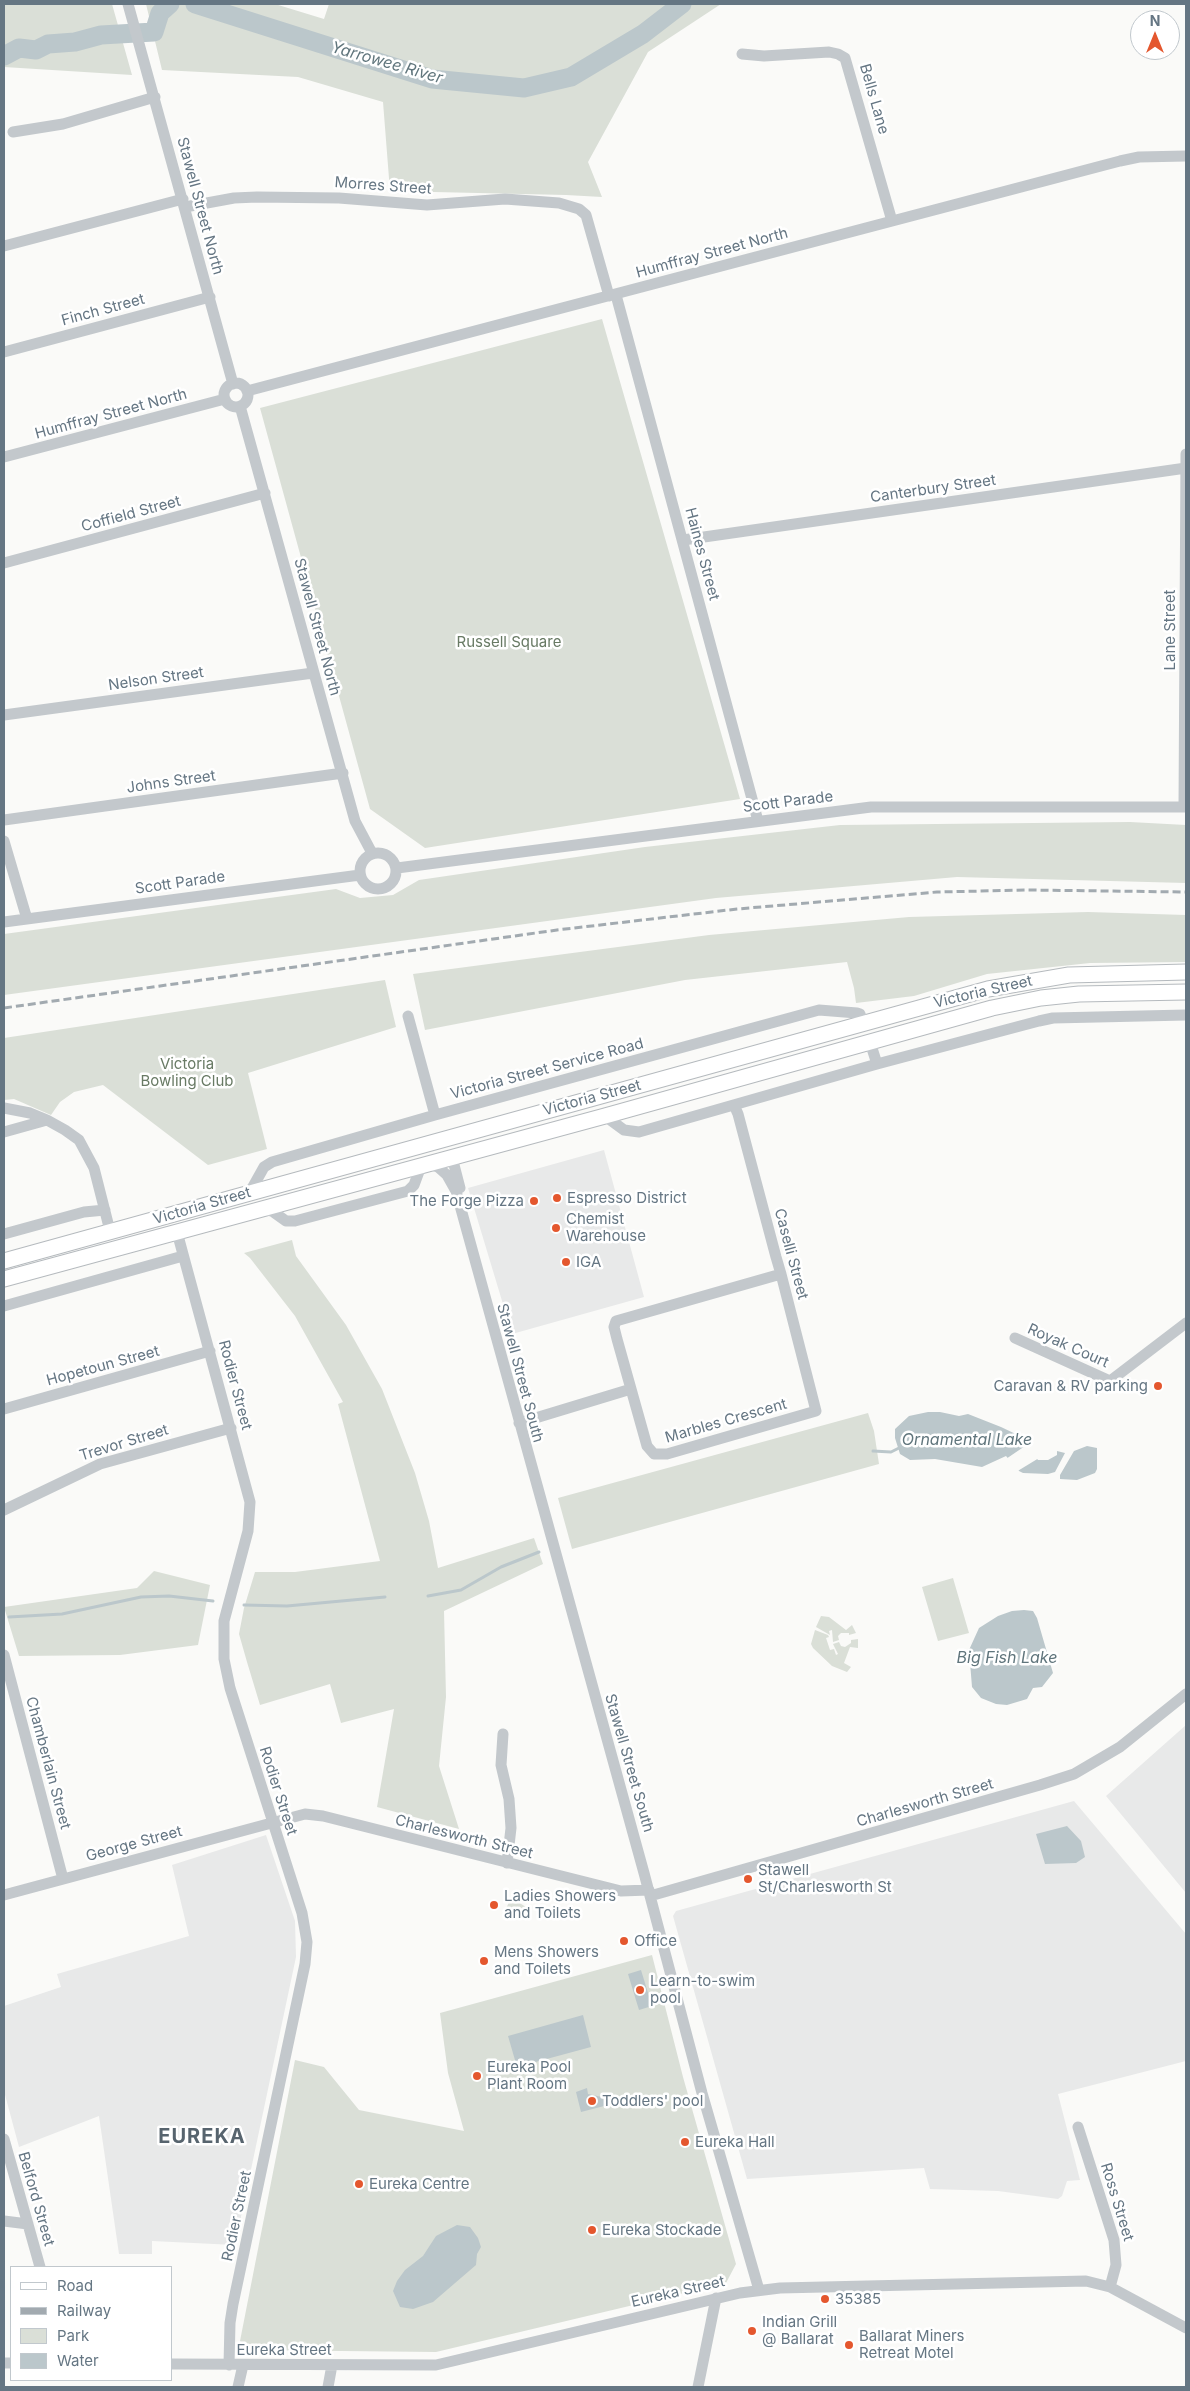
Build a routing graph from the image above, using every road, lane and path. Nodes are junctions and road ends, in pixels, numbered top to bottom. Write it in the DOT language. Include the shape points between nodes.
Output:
graph roads {
  1 [pos="128,4"];
  2 [pos="742,54"];
  3 [pos="155,97"];
  4 [pos="13,132"];
  5 [pos="1186,156"];
  6 [pos="184,203"];
  7 [pos="579,209"];
  8 [pos="892,221"];
  9 [pos="4,246"];
  10 [pos="613,296"];
  11 [pos="210,297"];
  12 [pos="4,352"];
  13 [pos="233,384"];
  14 [pos="247,390"];
  15 [pos="225,399"];
  16 [pos="240,406"];
  17 [pos="1186,454"];
  18 [pos="4,457"];
  19 [pos="1186,468"];
  20 [pos="266,493"];
  21 [pos="683,540"];
  22 [pos="4,563"];
  23 [pos="313,673"];
  24 [pos="4,715"];
  25 [pos="343,773"];
  26 [pos="1185,807"];
  27 [pos="4,820"];
  28 [pos="758,821"];
  29 [pos="4,841"];
  30 [pos="372,853"];
  31 [pos="397,868"];
  32 [pos="360,875"];
  33 [pos="27,919"];
  34 [pos="4,922"];
  35 [pos="1186,972"];
  36 [pos="1186,992"];
  37 [pos="1186,1015"];
  38 [pos="408,1016"];
  39 [pos="863,1023"];
  40 [pos="870,1042"];
  41 [pos="877,1064"];
  42 [pos="734,1105"];
  43 [pos="4,1108"];
  44 [pos="436,1115"];
  45 [pos="604,1116"];
  46 [pos="47,1120"];
  47 [pos="4,1132"];
  48 [pos="430,1143"];
  49 [pos="452,1157"];
  50 [pos="425,1165"];
  51 [pos="250,1192"];
  52 [pos="262,1209"];
  53 [pos="105,1210"];
  54 [pos="172,1214"];
  55 [pos="110,1231"];
  56 [pos="177,1232"];
  57 [pos="4,1234"];
  58 [pos="470,1244"];
  59 [pos="183,1256"];
  60 [pos="4,1261"];
  61 [pos="780,1274"];
  62 [pos="4,1279"];
  63 [pos="4,1306"];
  64 [pos="1186,1323"];
  65 [pos="1014,1338"];
  66 [pos="210,1351"];
  67 [pos="631,1389"];
  68 [pos="4,1409"];
  69 [pos="816,1411"];
  70 [pos="519,1424"];
  71 [pos="231,1428"];
  72 [pos="4,1510"];
  73 [pos="4,1655"];
  74 [pos="1186,1694"];
  75 [pos="503,1734"];
  76 [pos="272,1822"];
  77 [pos="507,1864"];
  78 [pos="63,1879"];
  79 [pos="649,1893"];
  80 [pos="4,1895"];
  81 [pos="1078,2127"];
  82 [pos="4,2139"];
  83 [pos="4,2221"];
  84 [pos="28,2224"];
  85 [pos="40,2266"];
  86 [pos="1110,2287"];
  87 [pos="759,2290"];
  88 [pos="716,2298"];
  89 [pos="1186,2328"];
  90 [pos="172,2364"];
  91 [pos="229,2364"];
  92 [pos="243,2364"];
  93 [pos="332,2365"];
  94 [pos="238,2387"];
  95 [pos="328,2387"];
  96 [pos="698,2387"];
  1 -- 3 [label="street, Stawell Street North"];
  2 -- 8 [label="street, Bells Lane" via="764,56 829,52 843,56"];
  3 -- 4 [label="street" via="64,124"];
  3 -- 6 [label="street, Stawell Street North"];
  5 -- 8 [label="street, Humffray Street North" via="1132,158"];
  6 -- 7 [label="street, Morres Street" via="271,197 427,205 526,199"];
  6 -- 9 [label="street, Morres Street"];
  6 -- 11 [label="street, Stawell Street North"];
  7 -- 10 [label="street, Haines Street" via="586,217"];
  8 -- 10 [label="street, Humffray Street North"];
  10 -- 14 [label="street, Humffray Street North"];
  10 -- 21 [label="street, Haines Street"];
  11 -- 12 [label="street, Finch Street"];
  11 -- 13 [label="street, Stawell Street North"];
  13 -- 14 [label="street" via="242,384"];
  13 -- 15 [label="street" via="226,390"];
  14 -- 16 [label="street" via="248,399"];
  15 -- 16 [label="street" via="230,406"];
  15 -- 18 [label="street, Humffray Street North"];
  16 -- 20 [label="street, Stawell Street North"];
  17 -- 19 [label="street, Lane Street"];
  19 -- 21 [label="street, Canterbury Street"];
  19 -- 26 [label="street, Lane Street"];
  20 -- 22 [label="street, Coffield Street"];
  20 -- 23 [label="street, Stawell Street North"];
  21 -- 28 [label="street, Haines Street"];
  23 -- 24 [label="street, Nelson Street"];
  23 -- 25 [label="street, Stawell Street North"];
  25 -- 27 [label="street, Johns Street"];
  25 -- 30 [label="street, Stawell Street North" via="355,821"];
  26 -- 28 [label="street, Scott Parade" via="871,807"];
  28 -- 31 [label="street, Scott Parade"];
  29 -- 33 [label="street"];
  30 -- 31 [label="street" via="388,854"];
  30 -- 32 [label="street" via="363,859"];
  31 -- 32 [label="street" via="394,880 385,888 376,889 366,884"];
  32 -- 33 [label="street, Scott Parade"];
  33 -- 34 [label="street, Scott Parade"];
  35 -- 39 [label="main road, Victoria Street" via="1108,972 1040,979 988,989"];
  36 -- 40 [label="main road, Victoria Street" via="1105,992 1042,998 992,1008"];
  37 -- 41 [label="street" via="1046,1019"];
  38 -- 44 [label="street"];
  39 -- 40 [label="main road"];
  39 -- 44 [label="street, Victoria Street Service Road" via="857,1013 819,1010"];
  39 -- 48 [label="main road, Victoria Street"];
  40 -- 41 [label="street"];
  40 -- 45 [label="main road, Victoria Street"];
  41 -- 42 [label="street"];
  42 -- 45 [label="street" via="634,1133"];
  42 -- 61 [label="street, Caselli Street"];
  43 -- 46 [label="street"];
  44 -- 51 [label="street, Victoria Street Service Road" via="272,1162 264,1167"];
  45 -- 49 [label="main road, Victoria Street"];
  46 -- 47 [label="street"];
  46 -- 53 [label="street" via="70,1133 85,1148"];
  48 -- 49 [label="main road"];
  48 -- 51 [label="main road, Victoria Street"];
  49 -- 50 [label="main road, Victoria Street"];
  49 -- 58 [label="street, Stawell Street South" via="465,1206"];
  50 -- 52 [label="main road, Victoria Street"];
  50 -- 52 [label="street" via="408,1190 313,1216 286,1221 272,1211"];
  50 -- 58 [label="street, Stawell Street South" via="440,1168 452,1182"];
  51 -- 54 [label="main road, Victoria Street"];
  52 -- 56 [label="main road, Victoria Street"];
  53 -- 55 [label="street"];
  53 -- 57 [label="street" via="84,1212"];
  54 -- 55 [label="main road, Victoria Street"];
  54 -- 56 [label="main road"];
  55 -- 60 [label="main road, Victoria Street"];
  56 -- 59 [label="street, Rodier Street"];
  56 -- 62 [label="main road, Victoria Street"];
  58 -- 70 [label="street, Stawell Street South"];
  59 -- 63 [label="street"];
  59 -- 66 [label="street, Rodier Street"];
  61 -- 67 [label="street, Marbles Crescent" via="616,1321 614,1328"];
  61 -- 69 [label="street, Caselli Street"];
  64 -- 65 [label="street, Royak Court" via="1110,1381"];
  66 -- 68 [label="street, Hopetoun Street"];
  66 -- 71 [label="street, Rodier Street"];
  67 -- 69 [label="street, Marbles Crescent" via="647,1446 654,1454 667,1454"];
  67 -- 70 [label="street"];
  70 -- 79 [label="street, Stawell Street South"];
  71 -- 72 [label="street, Trevor Street" via="100,1464"];
  71 -- 76 [label="street, Rodier Street" via="248,1491 250,1515 246,1541 224,1616 222,1648 230,1688"];
  73 -- 78 [label="street, Chamberlain Street"];
  74 -- 79 [label="street, Charlesworth Street" via="1128,1742 1074,1774"];
  75 -- 77 [label="street" via="501,1765 511,1819"];
  76 -- 77 [label="street, Charlesworth Street" via="301,1814 323,1816"];
  76 -- 78 [label="street, George Street"];
  76 -- 91 [label="street, Rodier Street" via="302,1913 306,1953 232,2309"];
  77 -- 79 [label="street, Charlesworth Street" via="622,1891"];
  78 -- 80 [label="street, George Street"];
  79 -- 87 [label="street, Stawell Street South"];
  81 -- 86 [label="street, Ross Street" via="1114,2240 1116,2265"];
  82 -- 84 [label="street, Belford Street"];
  83 -- 84 [label="street"];
  84 -- 85 [label="street, Belford Street"];
  86 -- 87 [label="street, Eureka Street" via="1081,2281"];
  86 -- 89 [label="street, Eureka Street"];
  87 -- 88 [label="street, Eureka Street"];
  88 -- 93 [label="street, Eureka Street" via="454,2362"];
  88 -- 96 [label="street"];
  90 -- 91 [label="street, Eureka Street"];
  91 -- 92 [label="street, Eureka Street"];
  92 -- 93 [label="street, Eureka Street"];
  92 -- 94 [label="street"];
  93 -- 95 [label="street"];
}
